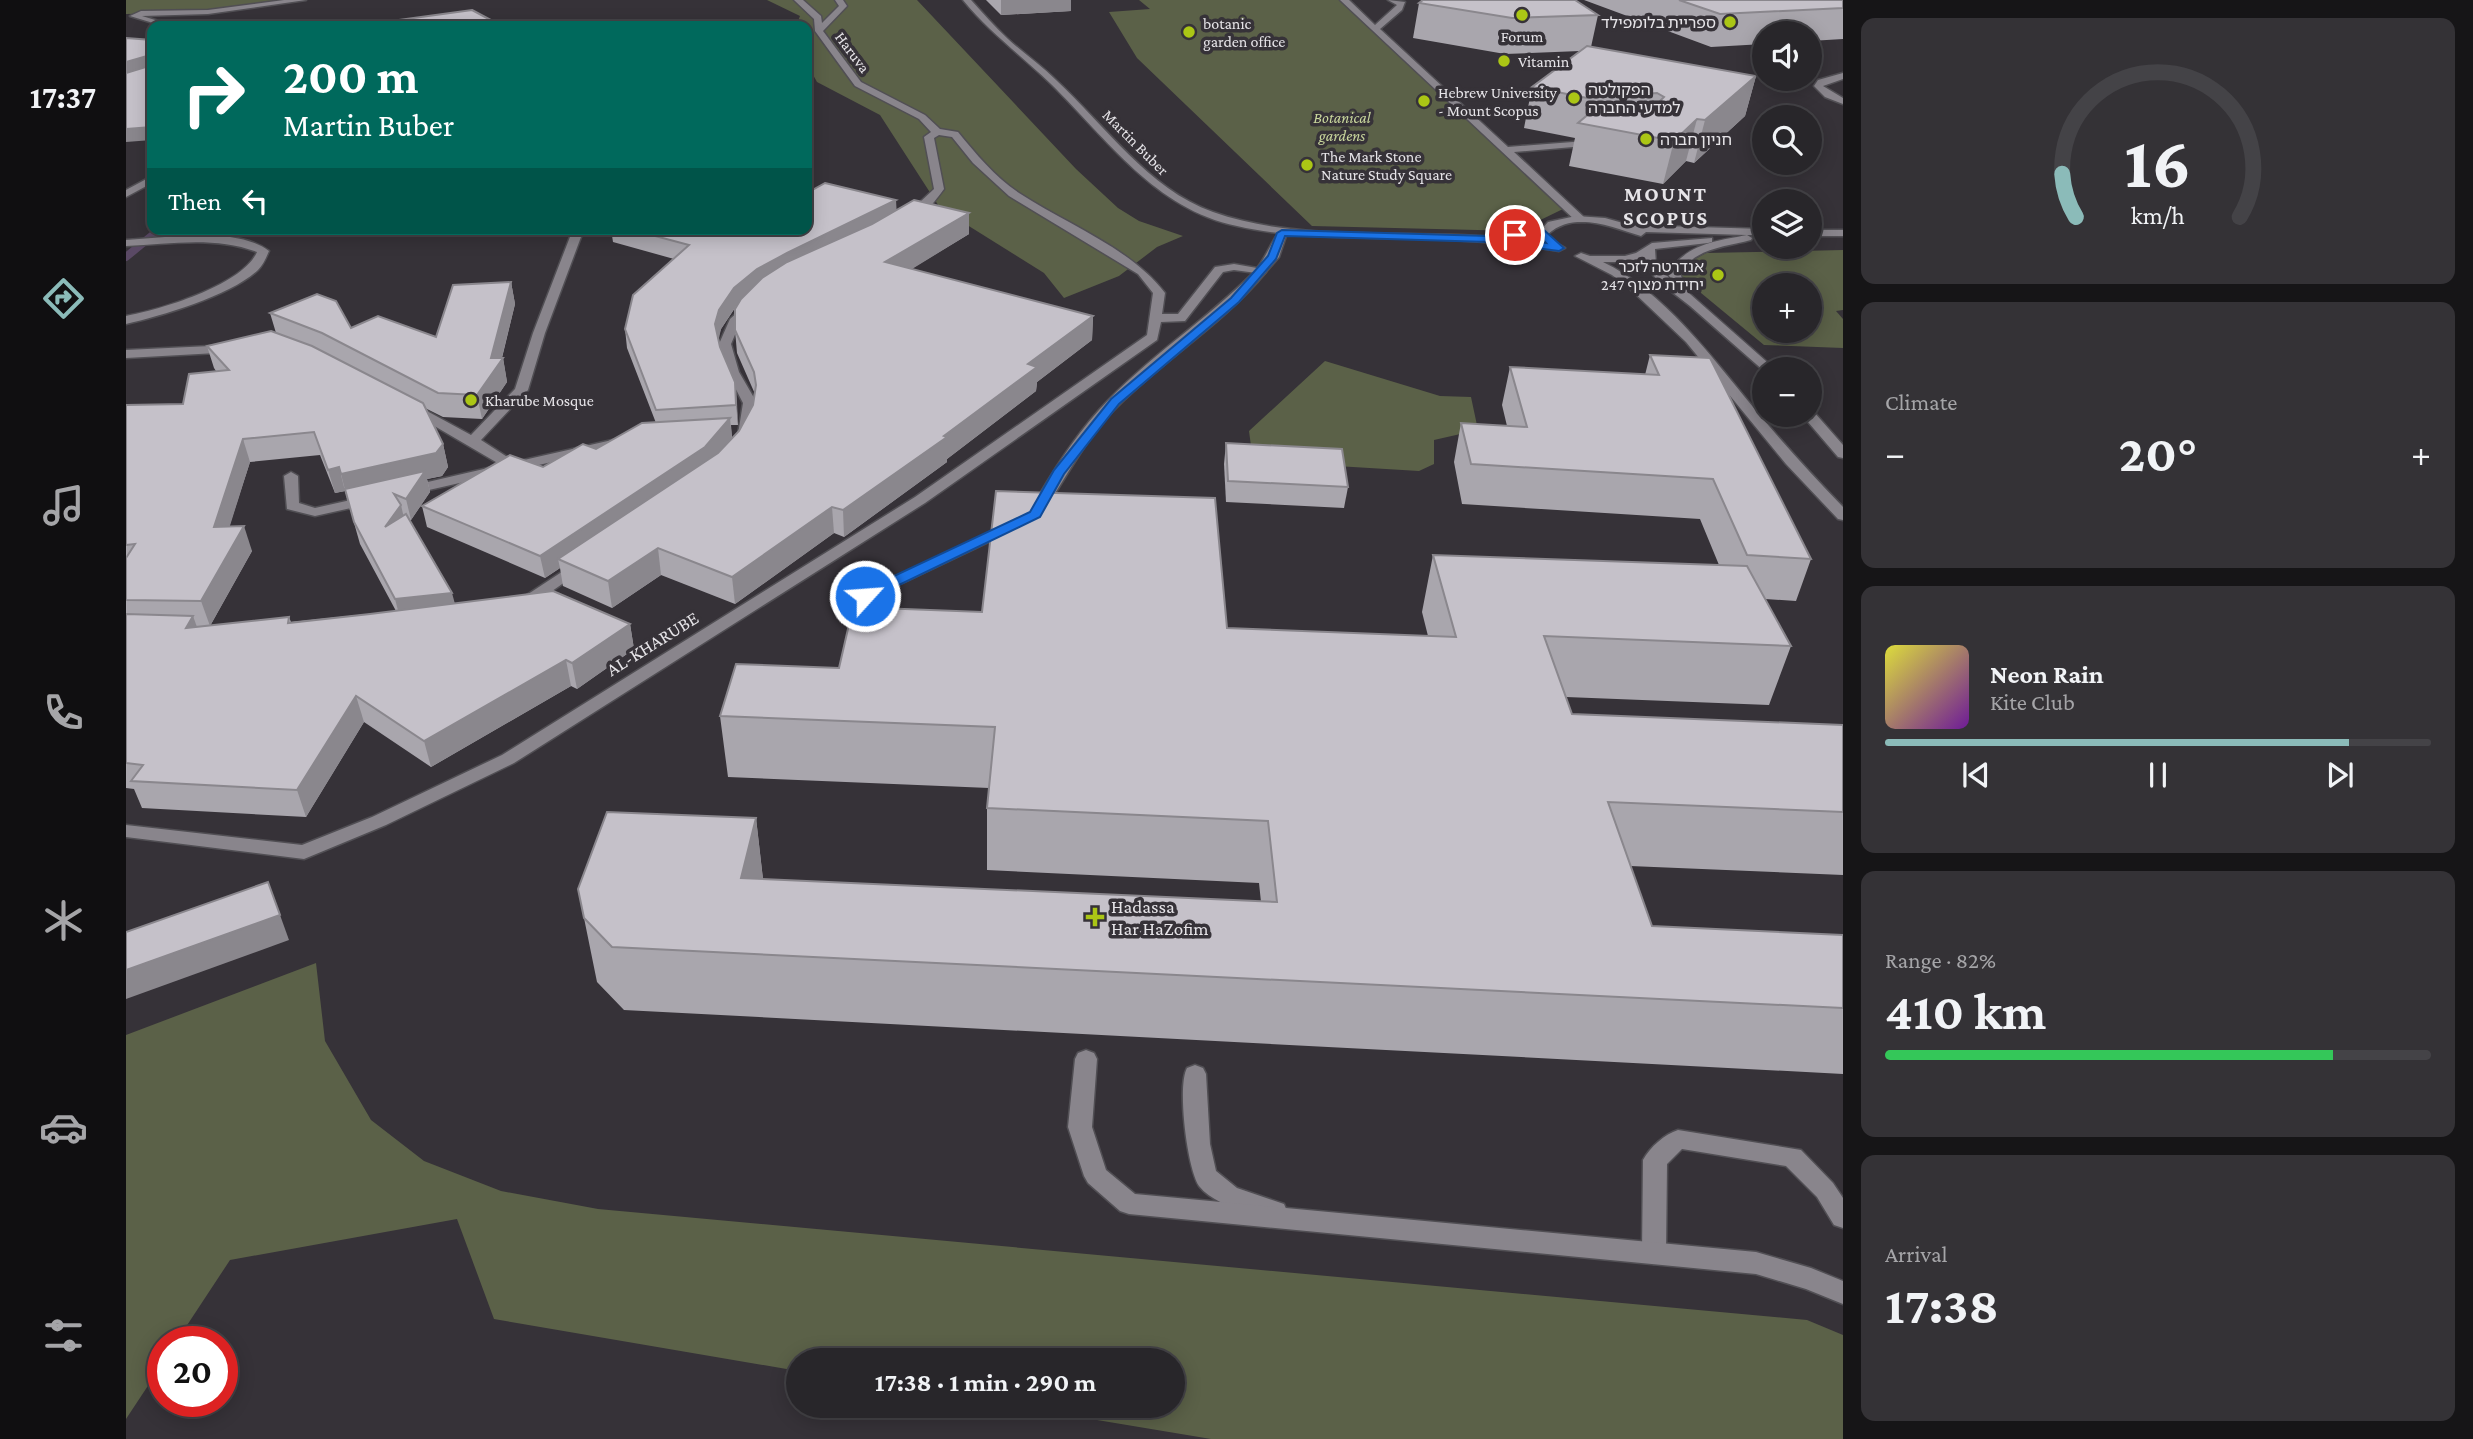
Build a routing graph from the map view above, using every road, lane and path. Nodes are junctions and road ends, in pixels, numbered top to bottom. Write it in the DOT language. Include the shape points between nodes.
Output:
graph roads {
  1 [pos="302,0"];
  2 [pos="799,0"];
  3 [pos="839,0"];
  4 [pos="967,0"];
  5 [pos="1392,0"];
  6 [pos="1352,2"];
  7 [pos="126,7"];
  8 [pos="141,13"];
  9 [pos="152,21"];
  10 [pos="1376,30"];
  11 [pos="819,31"];
  12 [pos="1843,76"];
  13 [pos="1843,101"];
  14 [pos="937,132"];
  15 [pos="1608,141"];
  16 [pos="1506,149"];
  17 [pos="147,182"];
  18 [pos="126,194"];
  19 [pos="1581,219"];
  20 [pos="894,227"];
  21 [pos="1631,228"];
  22 [pos="1282,233"];
  23 [pos="1544,233"];
  24 [pos="1822,233"];
  25 [pos="1843,233"];
  26 [pos="1752,234"];
  27 [pos="577,235"];
  28 [pos="1752,235"];
  29 [pos="1447,236"];
  30 [pos="1752,236"];
  31 [pos="126,243"];
  32 [pos="1559,248"];
  33 [pos="1651,248"];
  34 [pos="1581,256"];
  35 [pos="1260,272"];
  36 [pos="767,293"];
  37 [pos="1694,303"];
  38 [pos="1156,318"];
  39 [pos="126,320"];
  40 [pos="1153,337"];
  41 [pos="252,348"];
  42 [pos="126,354"];
  43 [pos="1755,357"];
  44 [pos="392,398"];
  45 [pos="1819,427"];
  46 [pos="637,438"];
  47 [pos="472,440"];
  48 [pos="738,449"];
  49 [pos="1843,454"];
  50 [pos="513,467"];
  51 [pos="291,476"];
  52 [pos="1843,516"];
  53 [pos="591,557"];
  54 [pos="865,596"];
  55 [pos="501,614"];
  56 [pos="126,831"];
  57 [pos="1086,1059"];
  58 [pos="1195,1074"];
  59 [pos="1843,1218"];
  60 [pos="1316,1222"];
  61 [pos="1654,1253"];
  62 [pos="1843,1293"];
  1 -- 8 [label="street" via="208,12"];
  2 -- 11 [label="street" via="818,18"];
  3 -- 11 [label="street, Haruva" via="843,6"];
  4 -- 22 [label="street, Martin Buber" via="1166,193 1226,221"];
  5 -- 10 [label="street" via="1402,4 1384,17"];
  6 -- 10 [label="street"];
  7 -- 8 [label="street"];
  8 -- 9 [label="street" via="134,16"];
  10 -- 16 [label="street"];
  11 -- 14 [label="street, Haruva" via="858,84 922,117"];
  12 -- 13 [label="street" via="1818,86"];
  14 -- 20 [label="street" via="929,137 939,189 918,212"];
  14 -- 38 [label="street, Haruva" via="955,134 1013,194 1142,272 1159,293"];
  15 -- 16 [label="street"];
  16 -- 19 [label="street"];
  17 -- 18 [label="street"];
  19 -- 21 [label="street"];
  19 -- 23 [label="street" via="1556,223"];
  21 -- 26 [label="street"];
  21 -- 33 [label="street" via="1650,240"];
  22 -- 29 [label="street, Martin Buber"];
  22 -- 35 [label="street" via="1273,257"];
  23 -- 29 [label="street, Martin Buber"];
  23 -- 32 [label="street"];
  24 -- 25 [label="street"];
  27 -- 47 [label="street" via="521,390"];
  28 -- 33 [label="street"];
  29 -- 32 [label="street, Martin Buber"];
  30 -- 37 [label="street" via="1704,249 1681,261 1674,274"];
  31 -- 39 [label="street" via="192,239 248,244 263,251 256,266 233,280 186,302"];
  32 -- 34 [label="street"];
  33 -- 34 [label="street" via="1631,258"];
  33 -- 37 [label="street" via="1650,264 1663,281"];
  34 -- 52 [label="street" via="1624,279 1690,340"];
  35 -- 38 [label="street" via="1219,269 1181,318"];
  35 -- 54 [label="street" via="1235,300 1115,401 1059,472 1035,514"];
  36 -- 48 [label="street" via="734,321 725,344 733,372 750,402"];
  37 -- 43 [label="street"];
  38 -- 40 [label="street, Haruva"];
  40 -- 56 [label="street, AL-KHARUBE" via="920,500 508,759 304,852"];
  41 -- 42 [label="street"];
  44 -- 47 [label="street"];
  45 -- 49 [label="street"];
  46 -- 50 [label="street"];
  47 -- 50 [label="street"];
  50 -- 51 [label="street" via="315,512 292,506"];
  53 -- 55 [label="street"];
  57 -- 60 [label="street" via="1080,1127 1096,1175 1129,1204"];
  58 -- 60 [label="street" via="1199,1150 1207,1178 1240,1202"];
  59 -- 61 [label="street" via="1825,1190 1793,1157 1678,1139 1655,1160"];
  60 -- 61 [label="street"];
  61 -- 62 [label="street" via="1756,1263"];
}
